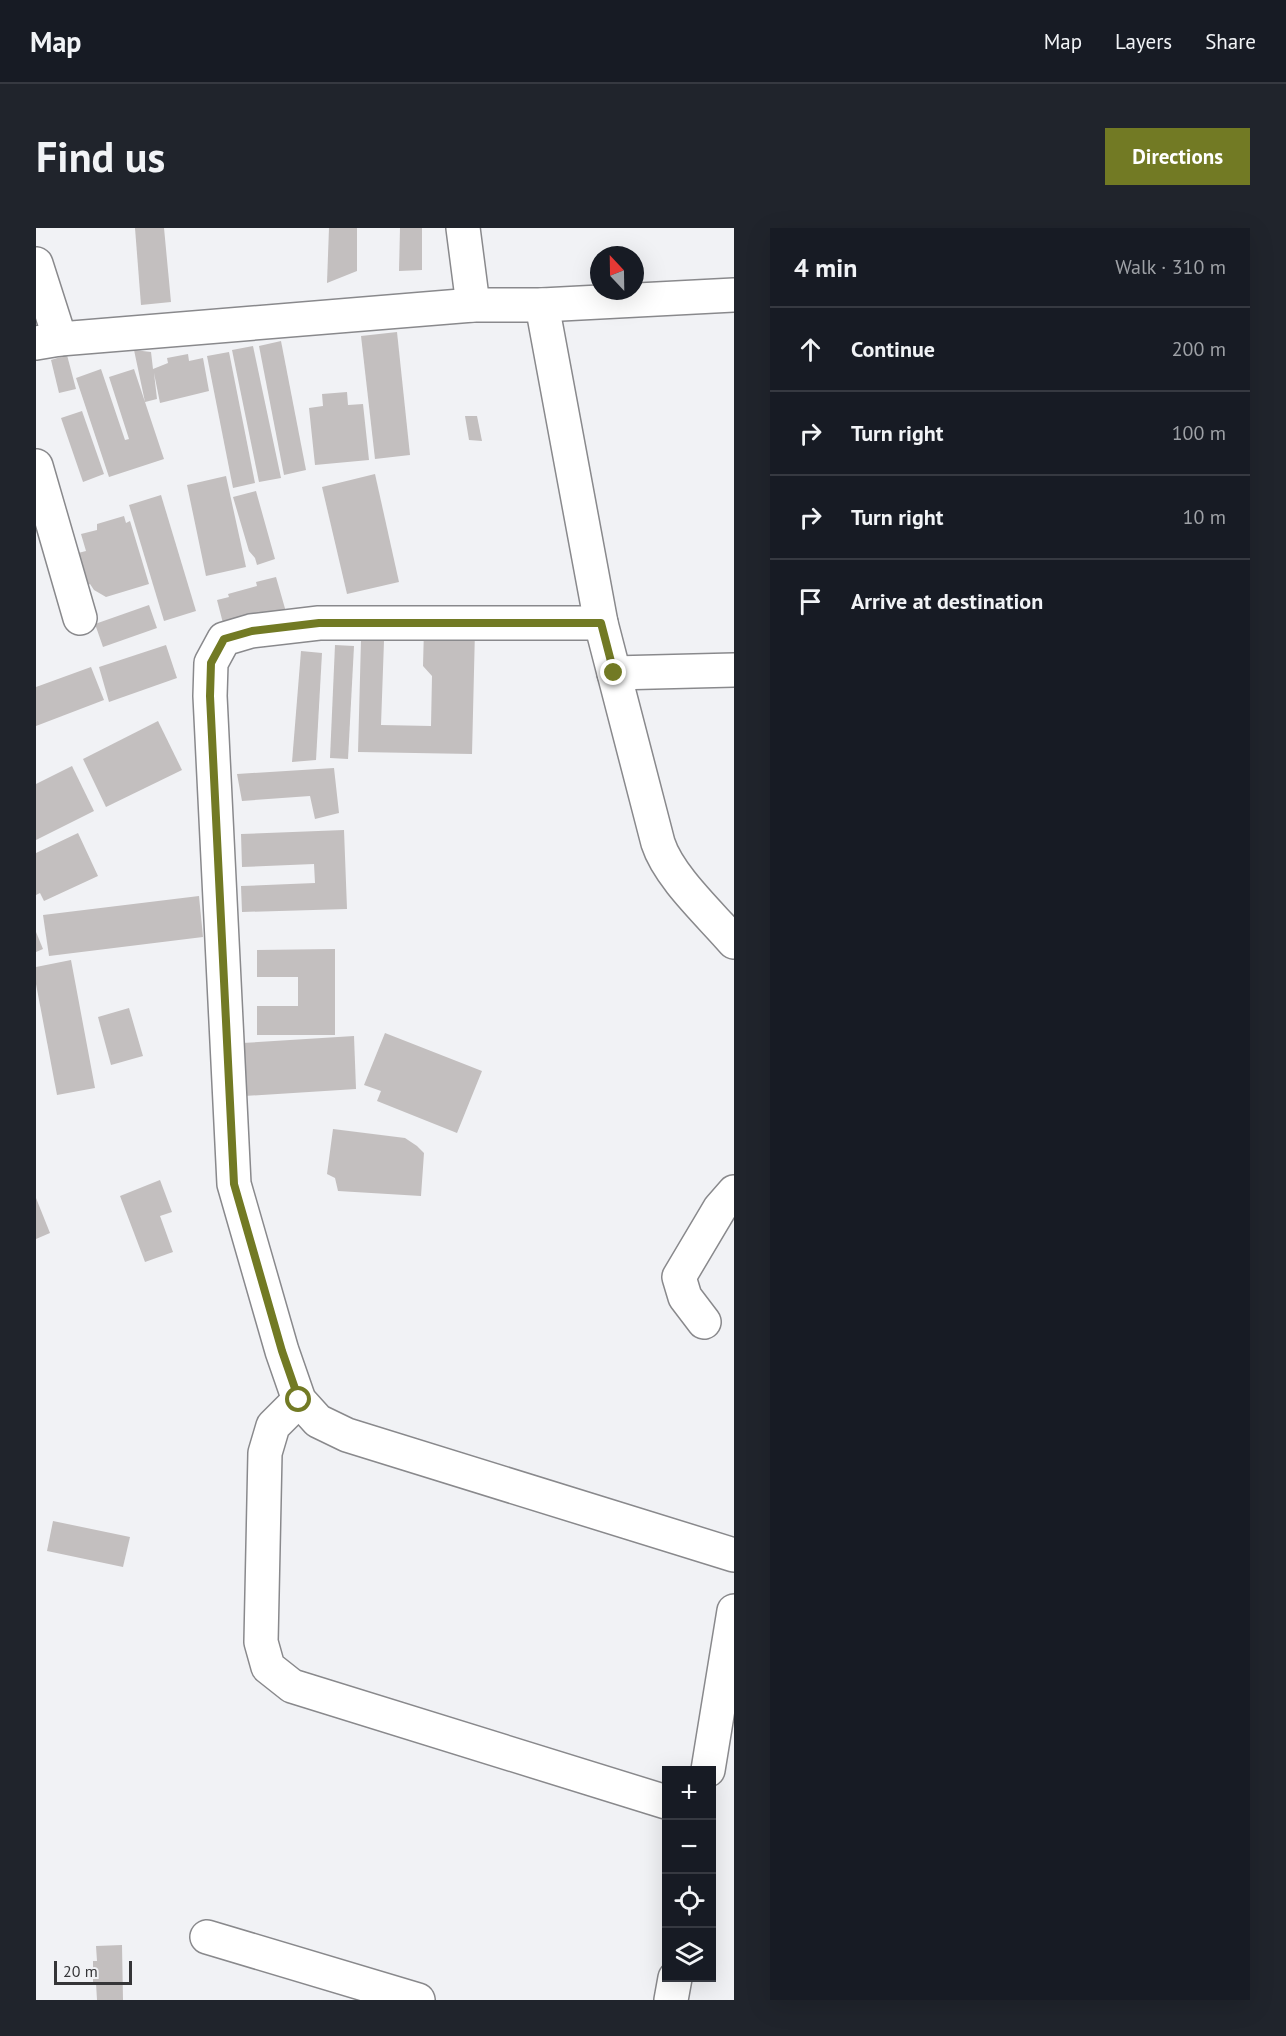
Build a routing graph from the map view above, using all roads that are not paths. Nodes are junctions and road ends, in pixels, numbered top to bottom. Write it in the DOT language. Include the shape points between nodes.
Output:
graph roads {
  1 [pos="463,228"];
  2 [pos="36,264"];
  3 [pos="734,296"];
  4 [pos="473,305"];
  5 [pos="542,305"];
  6 [pos="48,341"];
  7 [pos="36,466"];
  8 [pos="80,618"];
  9 [pos="601,623"];
  10 [pos="734,670"];
  11 [pos="614,673"];
  12 [pos="734,942"];
  13 [pos="734,1192"];
  14 [pos="704,1322"];
  15 [pos="299,1400"];
  16 [pos="734,1555"];
  17 [pos="734,1611"];
  18 [pos="709,1766"];
  19 [pos="662,1801"];
  20 [pos="207,1937"];
  21 [pos="674,1982"];
  22 [pos="356,1991"];
  23 [pos="418,2000"];
  24 [pos="671,2000"];
  1 -- 4 [label="street"];
  2 -- 6 [label="street"];
  3 -- 5 [label="street"];
  4 -- 5 [label="street"];
  4 -- 6 [label="street"];
  5 -- 9 [label="street"];
  7 -- 8 [label="street"];
  9 -- 11 [label="street"];
  9 -- 15 [label="street" via="319,623 252,631 224,639 211,663 234,1184"];
  10 -- 11 [label="street"];
  11 -- 12 [label="street" via="662,857"];
  13 -- 14 [label="street" via="720,1208 679,1277 684,1297"];
  15 -- 16 [label="street" via="318,1421 347,1435"];
  15 -- 19 [label="street" via="273,1426 265,1452 261,1642 268,1667 292,1686"];
  17 -- 18 [label="street"];
  20 -- 22 [label="street"];
  21 -- 24 [label="street"];
  22 -- 23 [label="street"];
}
